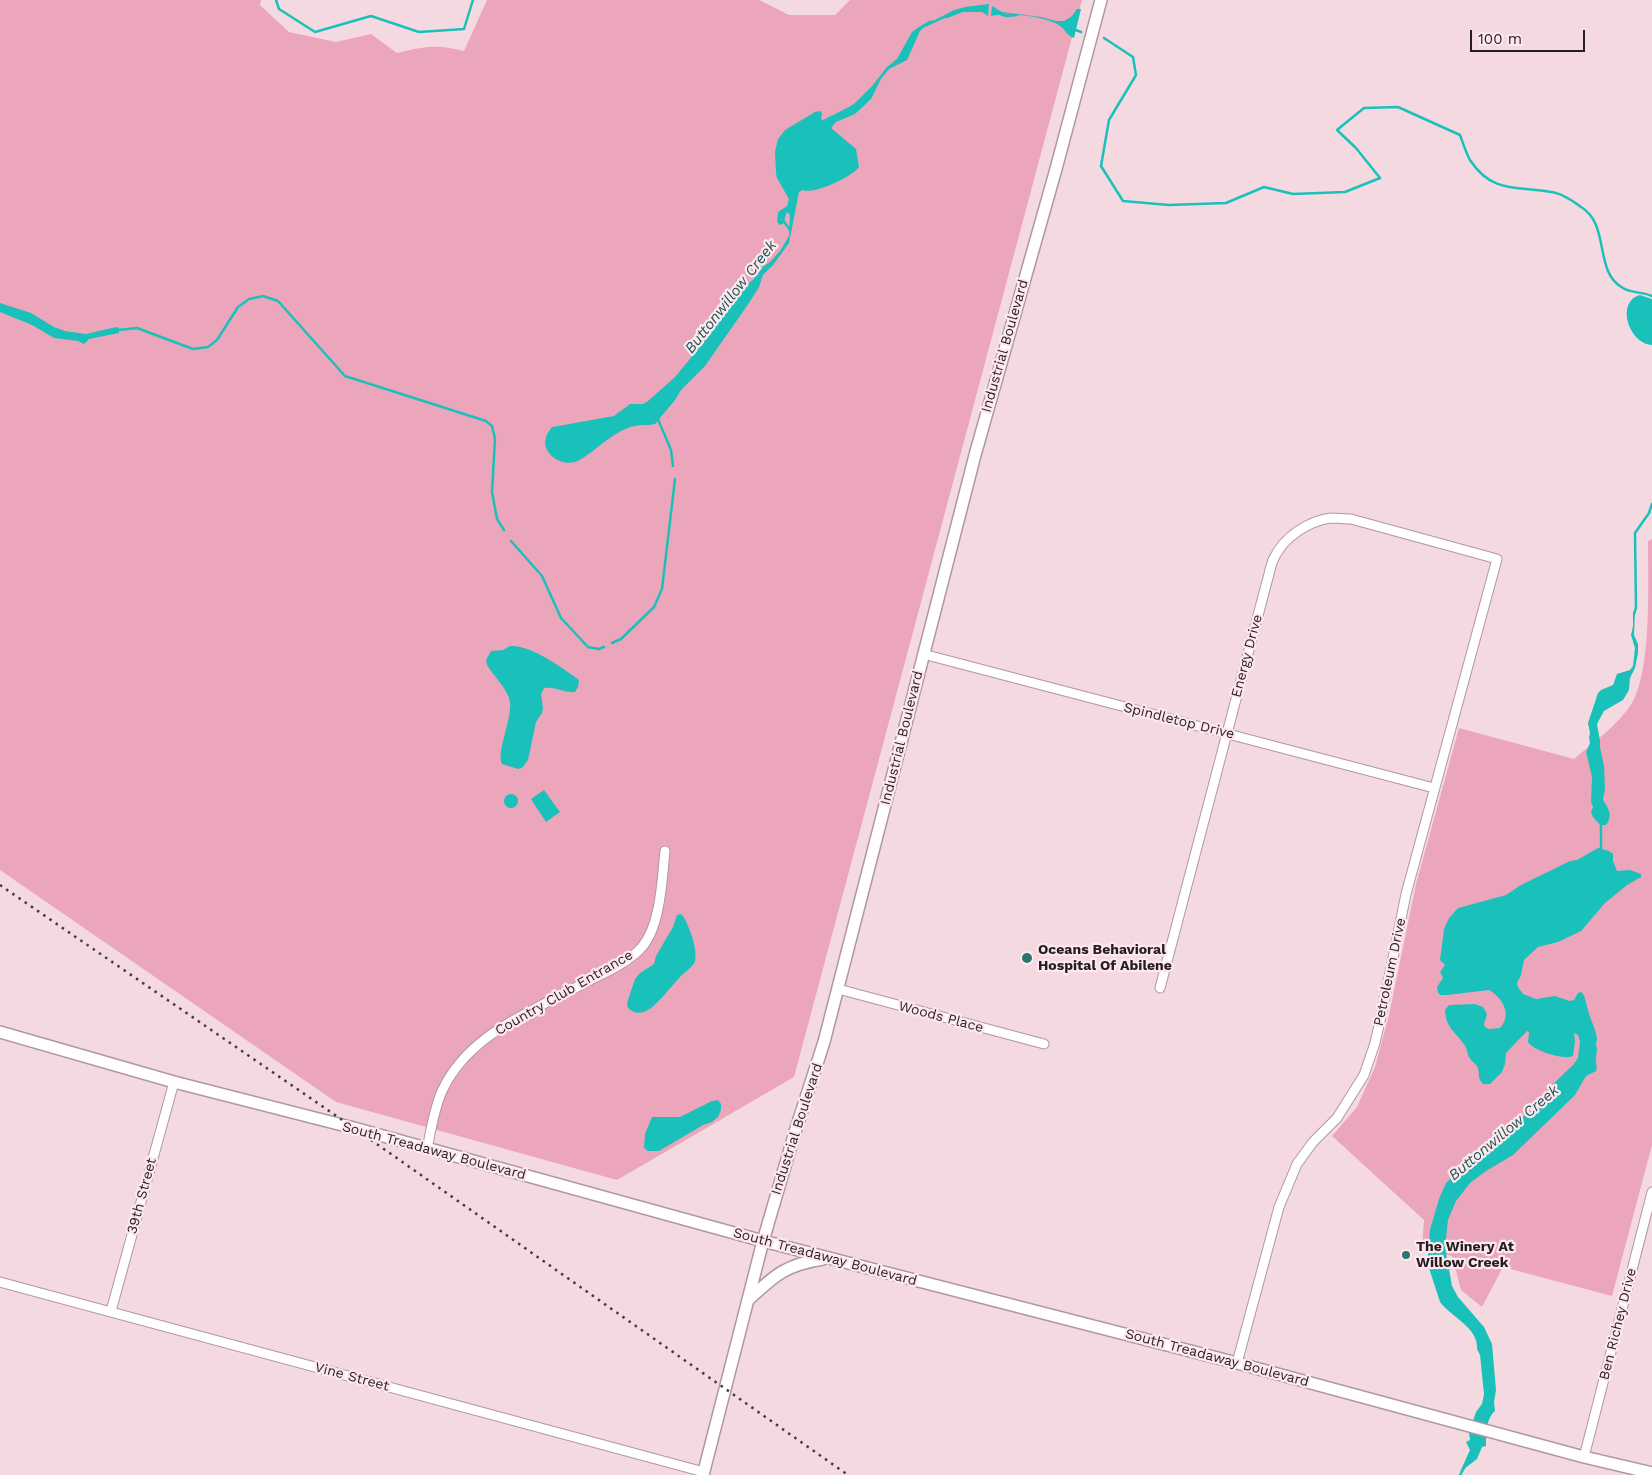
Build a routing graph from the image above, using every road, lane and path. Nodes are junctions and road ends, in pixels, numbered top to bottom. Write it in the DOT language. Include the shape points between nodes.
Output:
graph roads {
  1 [pos="1101,0"];
  2 [pos="1497,559"];
  3 [pos="924,654"];
  4 [pos="1227,733"];
  5 [pos="1434,788"];
  6 [pos="664,852"];
  7 [pos="1160,988"];
  8 [pos="838,989"];
  9 [pos="0,1032"];
  10 [pos="1044,1044"];
  11 [pos="174,1082"];
  12 [pos="427,1149"];
  13 [pos="1652,1192"];
  14 [pos="763,1241"];
  15 [pos="829,1258"];
  16 [pos="0,1282"];
  17 [pos="748,1300"];
  18 [pos="111,1311"];
  19 [pos="1237,1363"];
  20 [pos="1584,1457"];
  21 [pos="703,1473"];
  22 [pos="1652,1473"];
  1 -- 3 [label="main road, Industrial Boulevard" via="975,455"];
  2 -- 4 [label="street, Energy Drive" via="1351,520 1331,518 1297,532 1283,544 1274,558"];
  2 -- 5 [label="street, Petroleum Drive"];
  3 -- 4 [label="street, Spindletop Drive"];
  3 -- 8 [label="main road, Industrial Boulevard"];
  4 -- 5 [label="street, Spindletop Drive"];
  4 -- 7 [label="street, Energy Drive"];
  5 -- 19 [label="street, Petroleum Drive" via="1406,894 1375,1043 1364,1075 1337,1118 1297,1164 1279,1207"];
  6 -- 12 [label="street, Country Club Entrance" via="654,921 643,946 604,973 495,1031 471,1051 442,1091"];
  8 -- 10 [label="street, Woods Place"];
  8 -- 14 [label="main road, Industrial Boulevard"];
  9 -- 11 [label="main road, South Treadaway Boulevard"];
  11 -- 12 [label="main road, South Treadaway Boulevard"];
  11 -- 18 [label="street, 39th Street"];
  12 -- 14 [label="main road, South Treadaway Boulevard"];
  13 -- 20 [label="street, Ben Richey Drive"];
  14 -- 15 [label="main road, South Treadaway Boulevard"];
  14 -- 17 [label="main road, Industrial Boulevard"];
  15 -- 17 [label="main road" via="801,1262 775,1275"];
  15 -- 19 [label="main road, South Treadaway Boulevard"];
  16 -- 18 [label="street, Vine Street"];
  17 -- 21 [label="main road, Industrial Boulevard"];
  18 -- 21 [label="street, Vine Street"];
  19 -- 20 [label="main road, South Treadaway Boulevard"];
  20 -- 22 [label="main road, South Treadaway Boulevard"];
}
